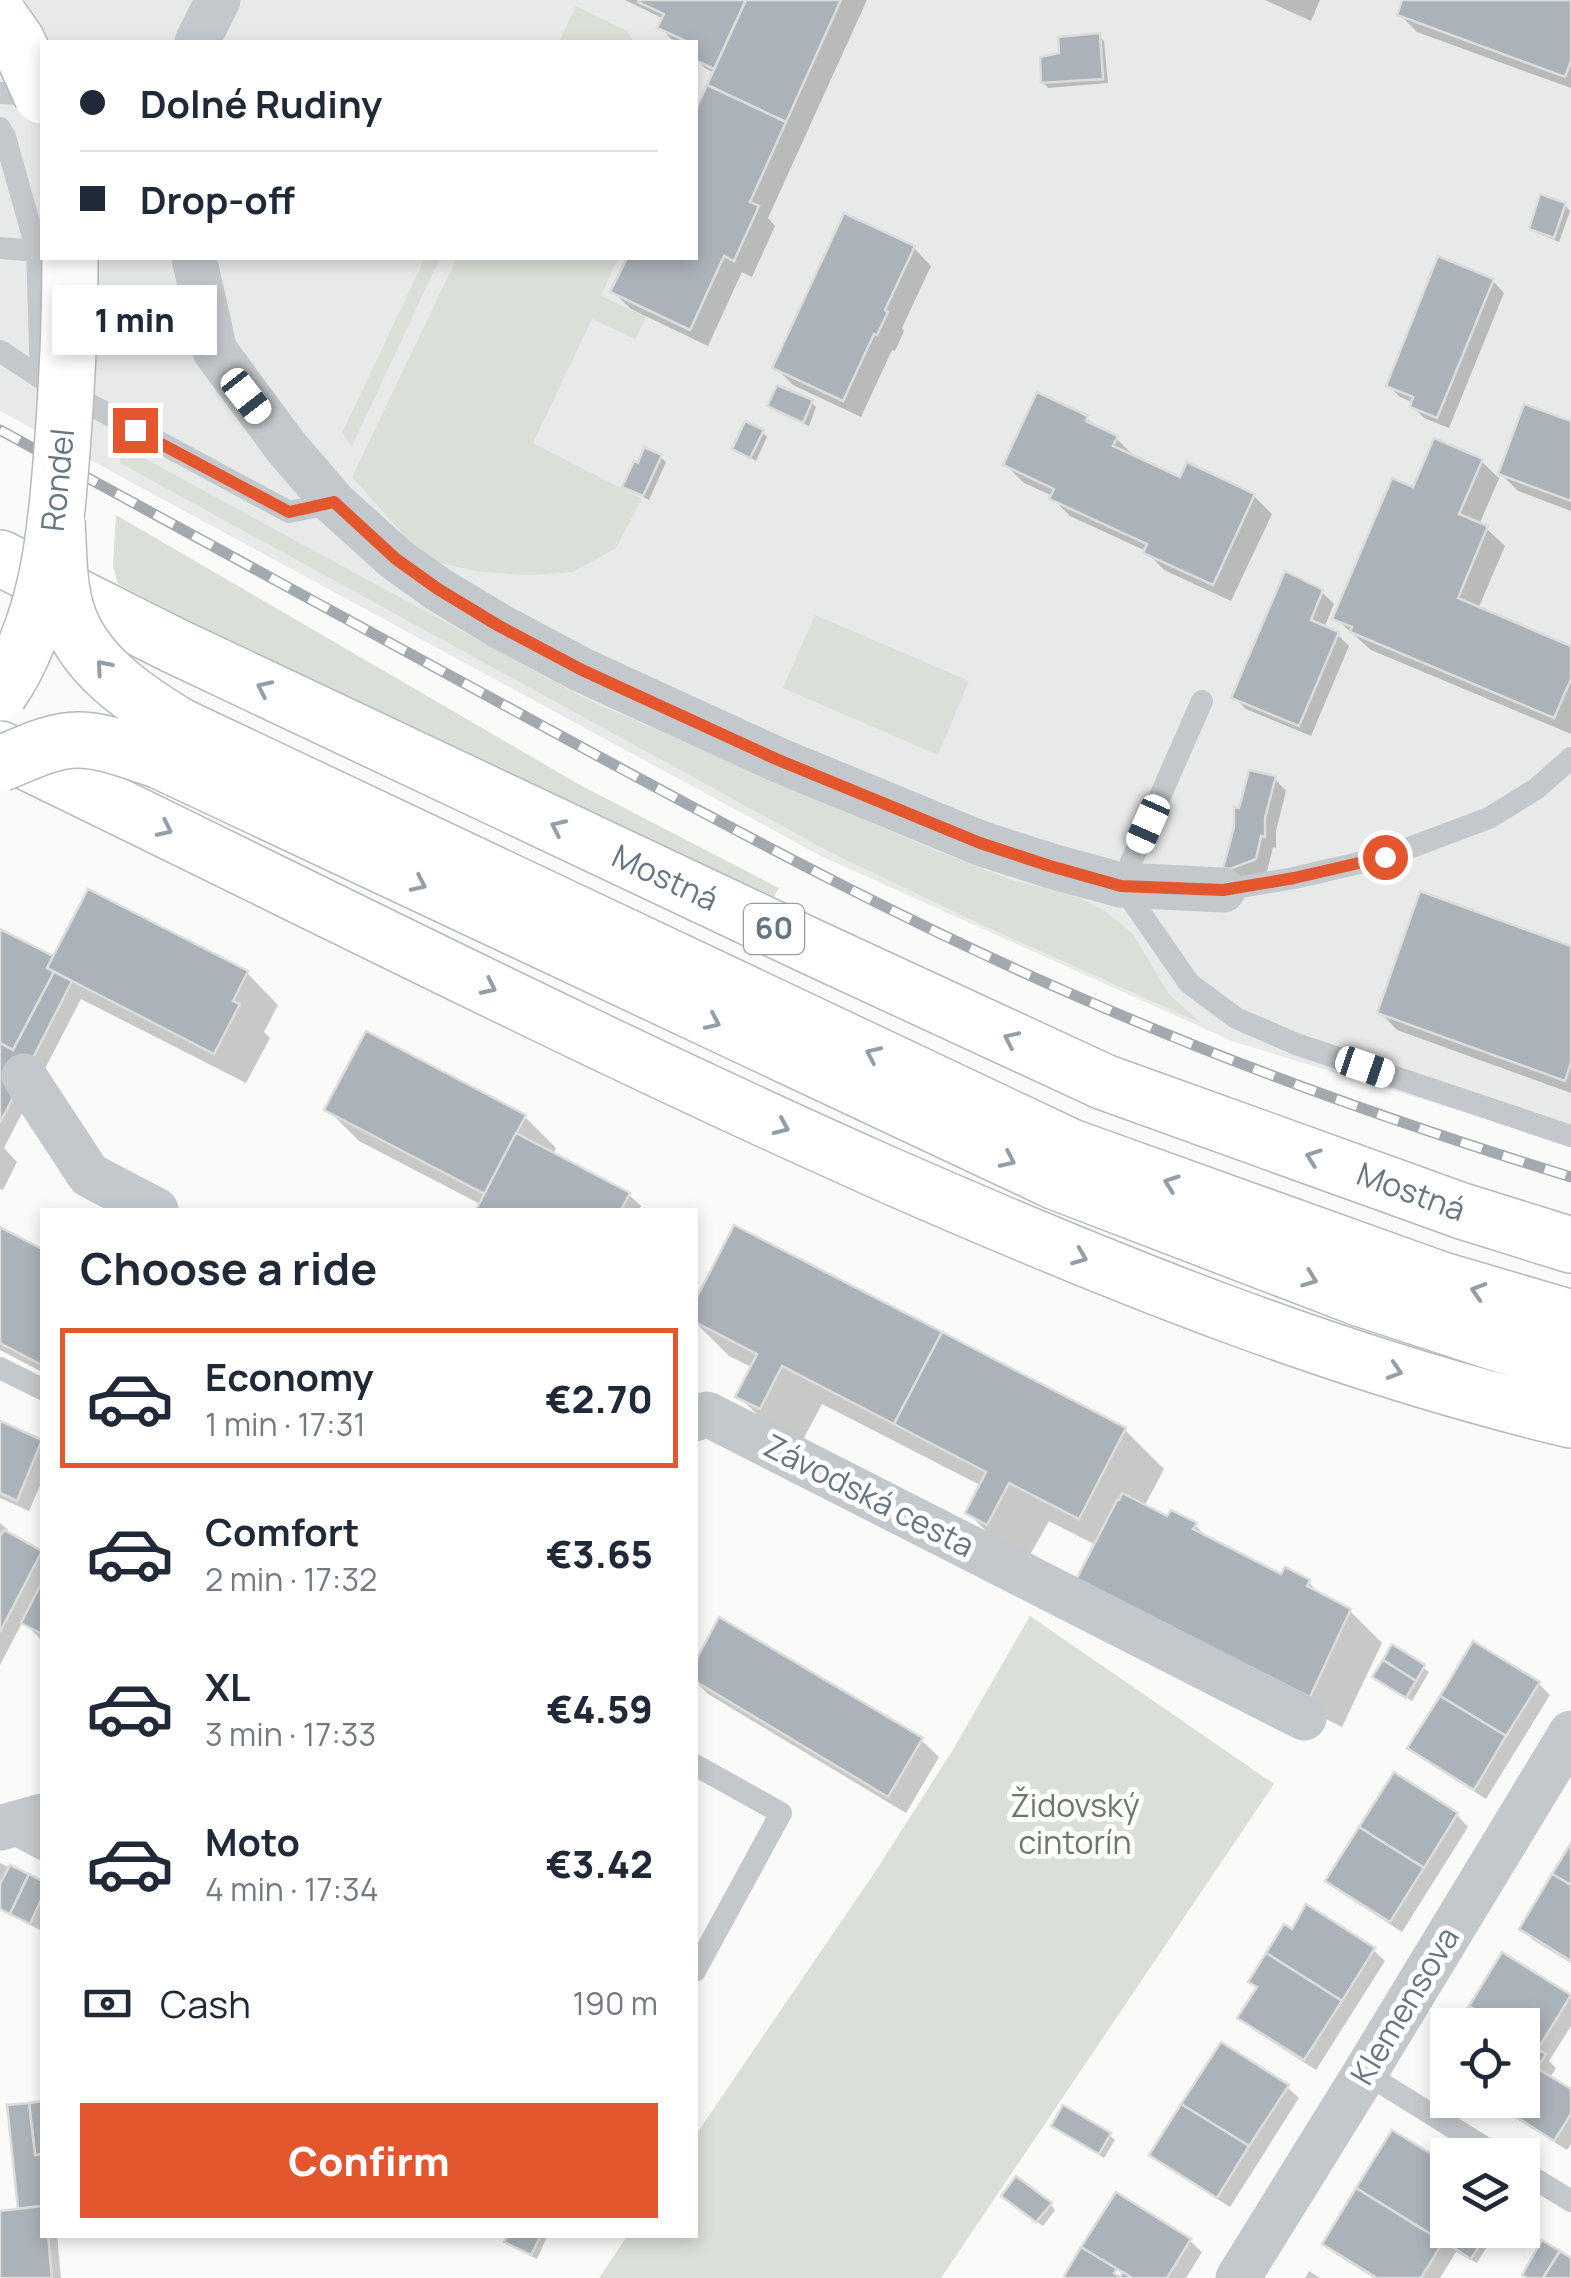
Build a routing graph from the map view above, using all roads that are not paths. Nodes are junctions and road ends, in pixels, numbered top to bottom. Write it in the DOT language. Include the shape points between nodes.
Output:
graph roads {
  1 [pos="218,0"];
  2 [pos="0,16"];
  3 [pos="198,40"];
  4 [pos="40,92"];
  5 [pos="0,93"];
  6 [pos="40,96"];
  7 [pos="0,128"];
  8 [pos="40,221"];
  9 [pos="0,248"];
  10 [pos="40,252"];
  11 [pos="53,260"];
  12 [pos="55,260"];
  13 [pos="194,260"];
  14 [pos="0,352"];
  15 [pos="41,378"];
  16 [pos="334,502"];
  17 [pos="57,522"];
  18 [pos="0,558"];
  19 [pos="0,693"];
  20 [pos="1202,701"];
  21 [pos="0,735"];
  22 [pos="0,749"];
  23 [pos="1571,758"];
  24 [pos="0,764"];
  25 [pos="78,786"];
  26 [pos="338,824"];
  27 [pos="1121,886"];
  28 [pos="1223,890"];
  29 [pos="24,1076"];
  30 [pos="1571,1136"];
  31 [pos="152,1208"];
  32 [pos="1571,1245"];
  33 [pos="1571,1318"];
  34 [pos="1571,1365"];
  35 [pos="0,1368"];
  36 [pos="40,1389"];
  37 [pos="698,1418"];
  38 [pos="1571,1420"];
  39 [pos="1304,1718"];
  40 [pos="1571,1734"];
  41 [pos="698,1767"];
  42 [pos="40,1817"];
  43 [pos="0,1828"];
  44 [pos="40,1848"];
  45 [pos="698,1965"];
  46 [pos="1365,2073"];
  47 [pos="1469,2138"];
  48 [pos="1540,2182"];
  49 [pos="1571,2202"];
  50 [pos="1238,2278"];
  1 -- 3 [label="street"];
  2 -- 4 [label="main road, bridge"];
  5 -- 6 [label="lane"];
  7 -- 8 [label="lane"];
  9 -- 10 [label="lane"];
  11 -- 15 [label="lane"];
  12 -- 17 [label="main road, Rondel, bridge" via="67,384"];
  13 -- 16 [label="street" via="215,351"];
  14 -- 15 [label="lane"];
  15 -- 16 [label="lane" via="289,512"];
  16 -- 27 [label="street" via="438,589 582,670 980,843"];
  17 -- 19 [label="main road, Rondel, bridge" via="33,624"];
  26 -- 17 [label="main road, one-way, bridge" via="122,688 103,669 66,608"];
  32 -- 18 [label="main road, Mostná / 60, one-way" via="1104,1082 228,672"];
  20 -- 27 [label="lane"];
  21 -- 25 [label="main road"];
  22 -- 25 [label="main road"];
  23 -- 28 [label="lane" via="1490,818 1385,857"];
  24 -- 26 [label="main road, bridge" via="65,741 99,742"];
  25 -- 38 [label="main road, one-way" via="735,1107 1033,1238 1345,1356"];
  33 -- 26 [label="main road, one-way" via="1439,1279 1071,1148"];
  26 -- 34 [label="main road, one-way" via="1056,1182 1358,1298"];
  27 -- 28 [label="street"];
  27 -- 30 [label="lane" via="1189,983 1236,1018"];
  29 -- 31 [label="street" via="89,1175"];
  35 -- 36 [label="lane"];
  37 -- 39 [label="street, Závodská cesta" via="707,1414"];
  40 -- 46 [label="street, Klemensova"];
  41 -- 45 [label="lane" via="781,1813"];
  42 -- 43 [label="street"];
  43 -- 44 [label="lane"];
  46 -- 47 [label="lane"];
  46 -- 50 [label="street, Klemensova"];
  48 -- 49 [label="lane"];
}
